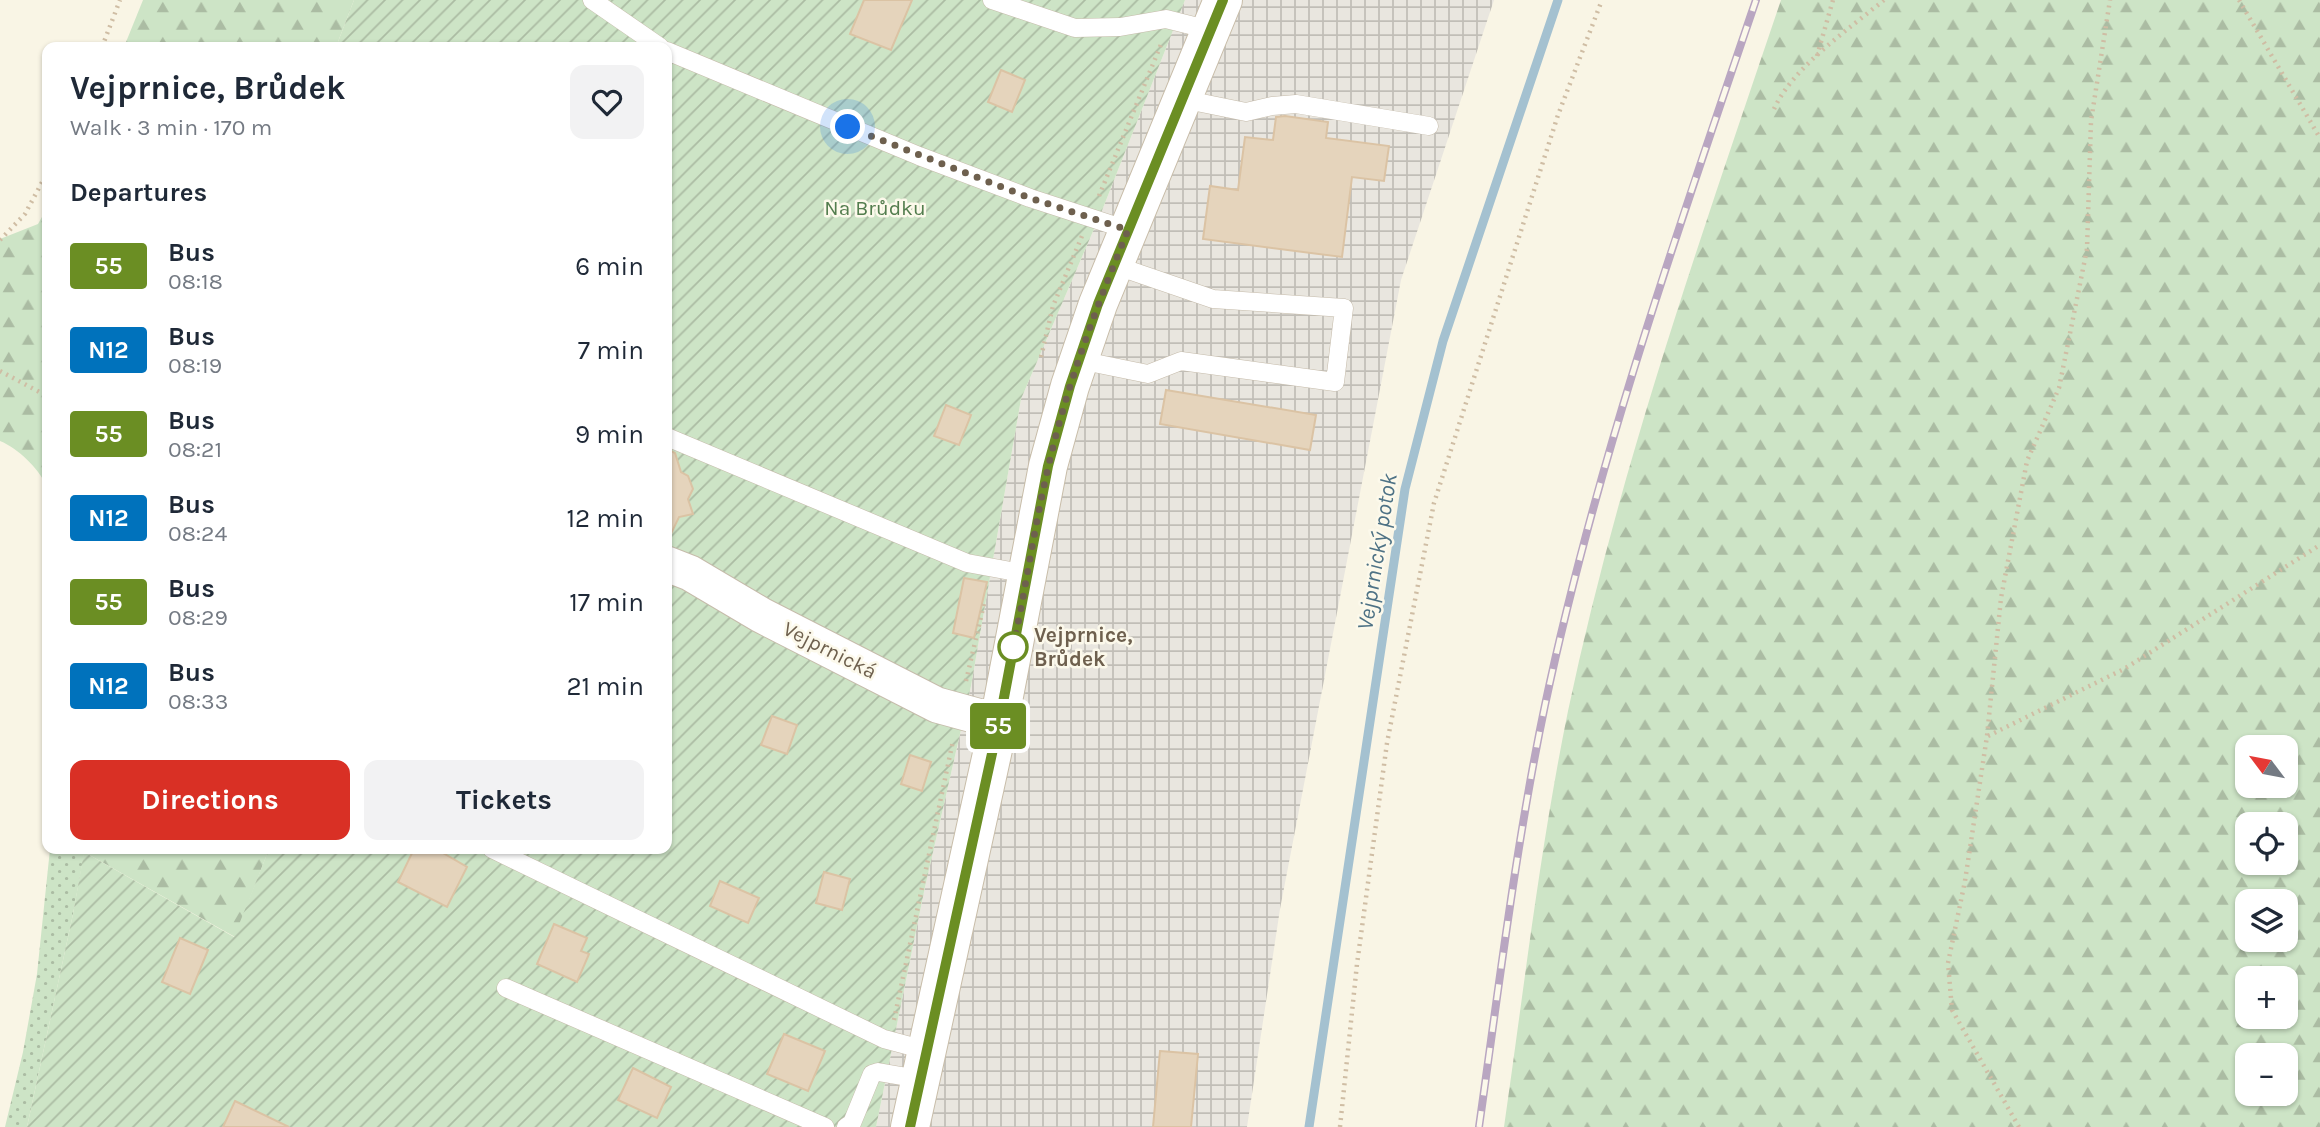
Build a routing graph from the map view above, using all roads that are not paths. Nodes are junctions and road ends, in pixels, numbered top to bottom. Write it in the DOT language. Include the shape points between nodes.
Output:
graph roads {
  1 [pos="592,0"];
  2 [pos="992,0"];
  3 [pos="1216,15"];
  4 [pos="653,42"];
  5 [pos="672,53"];
  6 [pos="1182,99"];
  7 [pos="1429,126"];
  8 [pos="1121,247"];
  9 [pos="1079,360"];
  10 [pos="672,440"];
  11 [pos="672,567"];
  12 [pos="1027,574"];
  13 [pos="999,722"];
  14 [pos="502,854"];
  15 [pos="506,988"];
  16 [pos="922,1065"];
  17 [pos="825,1127"];
  18 [pos="846,1127"];
  19 [pos="910,1127"];
  1 -- 4 [label="lane"];
  2 -- 3 [label="lane" via="1075,28"];
  3 -- 6 [label="main road"];
  5 -- 8 [label="lane" via="1030,198"];
  6 -- 7 [label="lane" via="1245,113 1296,104"];
  6 -- 8 [label="main road"];
  8 -- 9 [label="main road"];
  8 -- 9 [label="lane" via="1213,299 1344,308 1335,382 1181,361 1148,374"];
  9 -- 12 [label="main road" via="1048,466"];
  10 -- 12 [label="lane" via="967,563"];
  11 -- 13 [label="street, Vejprnická" via="937,705"];
  12 -- 13 [label="main road"];
  13 -- 16 [label="main road"];
  14 -- 16 [label="lane" via="884,1039"];
  15 -- 17 [label="lane"];
  16 -- 18 [label="lane" via="872,1074 852,1123"];
  16 -- 19 [label="main road"];
}
